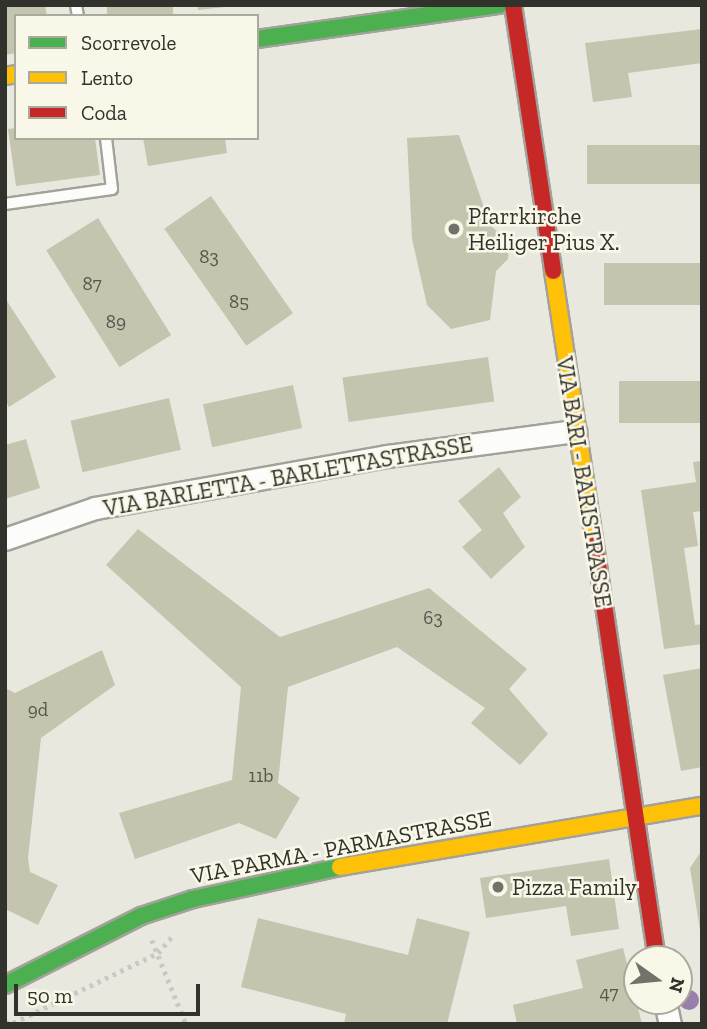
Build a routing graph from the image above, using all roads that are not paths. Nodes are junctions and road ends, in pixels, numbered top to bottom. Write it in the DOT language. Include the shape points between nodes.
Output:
graph roads {
  1 [pos="500,5"];
  2 [pos="513,5"];
  3 [pos="259,39"];
  4 [pos="106,140"];
  5 [pos="5,204"];
  6 [pos="575,431"];
  7 [pos="5,539"];
  8 [pos="702,806"];
  9 [pos="635,816"];
  10 [pos="655,945"];
  11 [pos="5,985"];
  1 -- 3 [label="street"];
  2 -- 6 [label="street, VIA BARI - BARISTRASSE"];
  4 -- 5 [label="lane" via="112,189"];
  6 -- 7 [label="street, VIA BARLETTA - BARLETTASTRASSE" via="387,456 121,503"];
  6 -- 9 [label="street, VIA BARI - BARISTRASSE"];
  8 -- 9 [label="street, VIA PARMA - PARMASTRASSE"];
  9 -- 10 [label="street, VIA BARI - BARISTRASSE"];
  9 -- 11 [label="street, VIA PARMA - PARMASTRASSE" via="398,853 193,899 141,916"];
}
